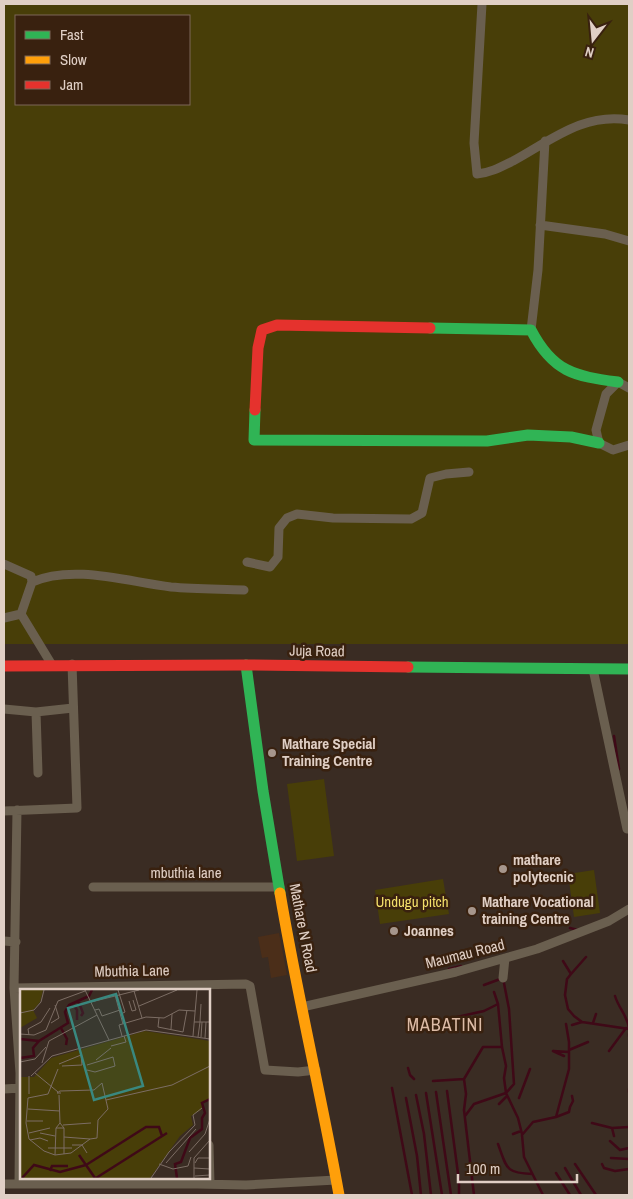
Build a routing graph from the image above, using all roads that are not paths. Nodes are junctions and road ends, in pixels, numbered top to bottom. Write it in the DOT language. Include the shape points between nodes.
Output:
graph roads {
  1 [pos="482,4"];
  2 [pos="629,120"];
  3 [pos="545,141"];
  4 [pos="540,225"];
  5 [pos="629,241"];
  6 [pos="530,330"];
  7 [pos="618,382"];
  8 [pos="629,388"];
  9 [pos="599,443"];
  10 [pos="629,445"];
  11 [pos="469,472"];
  12 [pos="247,562"];
  13 [pos="4,564"];
  14 [pos="32,582"];
  15 [pos="244,590"];
  16 [pos="21,614"];
  17 [pos="4,618"];
  18 [pos="72,664"];
  19 [pos="52,665"];
  20 [pos="246,665"];
  21 [pos="4,666"];
  22 [pos="593,669"];
  23 [pos="629,669"];
  24 [pos="73,708"];
  25 [pos="4,710"];
  26 [pos="36,712"];
  27 [pos="38,773"];
  28 [pos="17,810"];
  29 [pos="4,811"];
  30 [pos="627,830"];
  31 [pos="93,887"];
  32 [pos="280,887"];
  33 [pos="629,909"];
  34 [pos="4,942"];
  35 [pos="16,942"];
  36 [pos="505,958"];
  37 [pos="502,978"];
  38 [pos="14,988"];
  39 [pos="156,988"];
  40 [pos="302,1007"];
  41 [pos="316,1070"];
  42 [pos="20,1088"];
  43 [pos="4,1089"];
  44 [pos="210,1179"];
  45 [pos="109,1181"];
  46 [pos="333,1181"];
  47 [pos="4,1184"];
  48 [pos="19,1184"];
  49 [pos="210,1184"];
  50 [pos="246,1186"];
  51 [pos="247,1195"];
  52 [pos="339,1195"];
  1 -- 3 [label="street" via="474,143 477,174 486,174"];
  2 -- 3 [label="street" via="600,118"];
  3 -- 4 [label="street"];
  4 -- 5 [label="street" via="605,234"];
  4 -- 6 [label="street"];
  6 -- 7 [label="street" via="546,354 563,368 581,377"];
  6 -- 9 [label="street" via="278,325 262,330 258,348 254,440 487,440 528,435 571,437"];
  7 -- 8 [label="street"];
  7 -- 9 [label="street" via="606,394 596,430"];
  9 -- 10 [label="street" via="613,450"];
  11 -- 12 [label="street" via="430,478 422,513 410,519 297,514 287,518 279,528 278,557 270,567"];
  13 -- 14 [label="street" via="31,576"];
  14 -- 15 [label="street" via="45,576 70,574 171,586"];
  14 -- 16 [label="street"];
  16 -- 17 [label="street"];
  16 -- 19 [label="street"];
  18 -- 19 [label="street, Juja Road"];
  18 -- 20 [label="street, Juja Road"];
  18 -- 24 [label="street"];
  19 -- 21 [label="street, Juja Road"];
  20 -- 22 [label="street, Juja Road"];
  20 -- 32 [label="street, Mathare N Road"];
  22 -- 23 [label="street, Juja Road"];
  22 -- 30 [label="street"];
  24 -- 26 [label="street"];
  24 -- 28 [label="street" via="76,808"];
  25 -- 26 [label="street"];
  26 -- 27 [label="street"];
  28 -- 29 [label="street"];
  28 -- 35 [label="street"];
  31 -- 32 [label="street, mbuthia lane"];
  32 -- 40 [label="street, Mathare N Road"];
  33 -- 36 [label="street, Maumau Road" via="610,921"];
  34 -- 35 [label="street"];
  35 -- 38 [label="street"];
  36 -- 37 [label="street"];
  36 -- 40 [label="street, Maumau Road"];
  38 -- 39 [label="street, Mbuthia Lane"];
  38 -- 42 [label="street"];
  39 -- 41 [label="street, Mbuthia Lane" via="250,986 265,1070"];
  40 -- 41 [label="street, Mathare N Road"];
  41 -- 46 [label="street, Mathare N Road"];
  42 -- 43 [label="street"];
  42 -- 48 [label="street"];
  44 -- 49 [label="street"];
  45 -- 48 [label="street"];
  45 -- 49 [label="street"];
  46 -- 50 [label="street"];
  46 -- 52 [label="street, Mathare N Road"];
  47 -- 48 [label="street"];
  49 -- 50 [label="street"];
  50 -- 51 [label="street"];
}
